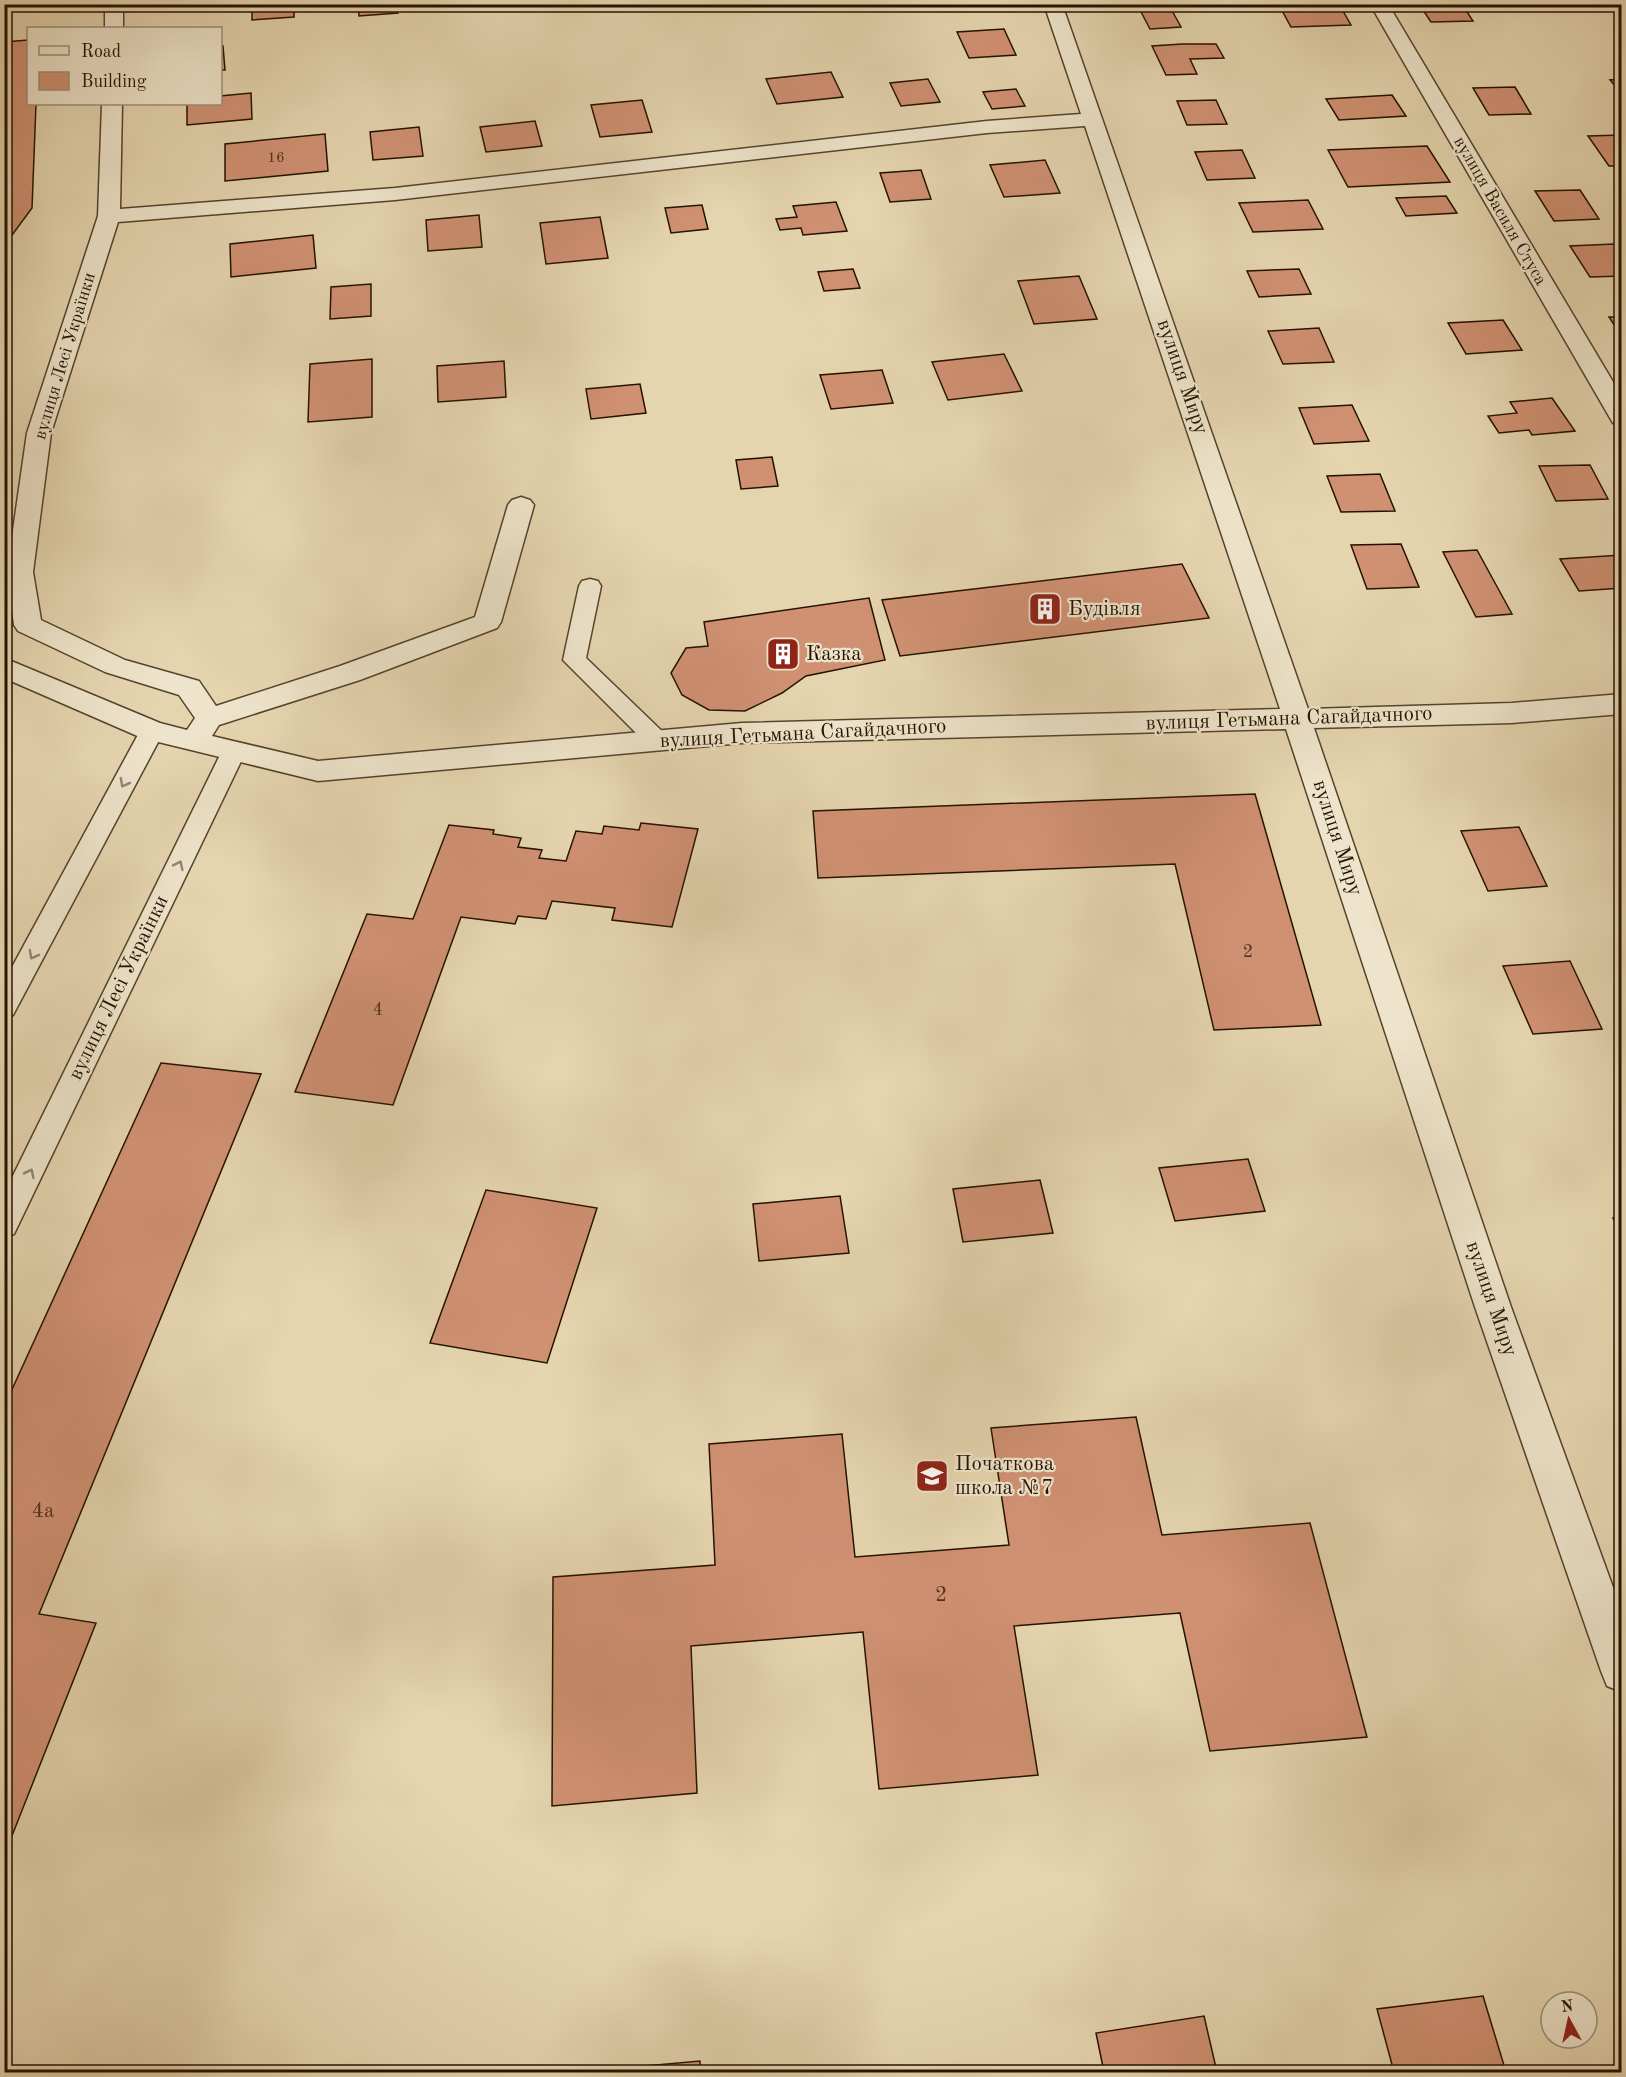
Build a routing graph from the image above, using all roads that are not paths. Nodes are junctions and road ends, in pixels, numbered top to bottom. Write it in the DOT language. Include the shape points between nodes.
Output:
graph roads {
  1 [pos="24,4"];
  2 [pos="114,4"];
  3 [pos="1053,4"];
  4 [pos="1378,4"];
  5 [pos="4,6"];
  6 [pos="114,27"];
  7 [pos="112,105"];
  8 [pos="1094,119"];
  9 [pos="109,216"];
  10 [pos="1622,418"];
  11 [pos="521,506"];
  12 [pos="590,585"];
  13 [pos="4,667"];
  14 [pos="1622,704"];
  15 [pos="208,718"];
  16 [pos="1297,719"];
  17 [pos="152,731"];
  18 [pos="658,741"];
  19 [pos="194,742"];
  20 [pos="234,751"];
  21 [pos="4,1008"];
  22 [pos="4,1225"];
  23 [pos="1622,1671"];
  1 -- 5 [label="street"];
  2 -- 6 [label="street"];
  3 -- 8 [label="street, вулиця Миру"];
  4 -- 10 [label="street, вулиця Василя Стуса"];
  7 -- 9 [label="street, вулиця Лесі Українки"];
  8 -- 9 [label="street" via="987,127 395,194"];
  8 -- 16 [label="street, вулиця Миру"];
  9 -- 15 [label="street, вулиця Лесі Українки" via="39,433 20,572 28,625 115,666 189,688"];
  11 -- 15 [label="street" via="487,622 350,673"];
  12 -- 18 [label="lane" via="574,660"];
  13 -- 17 [label="street, вулиця Гетьмана Сагайдачного"];
  14 -- 16 [label="street, вулиця Гетьмана Сагайдачного" via="1512,713"];
  15 -- 19 [label="street"];
  16 -- 18 [label="street, вулиця Гетьмана Сагайдачного" via="742,733"];
  16 -- 23 [label="street, вулиця Миру" via="1493,1307"];
  17 -- 19 [label="street, вулиця Гетьмана Сагайдачного"];
  17 -- 21 [label="lane, one-way"];
  18 -- 20 [label="street, вулиця Гетьмана Сагайдачного" via="318,771"];
  19 -- 20 [label="street, вулиця Гетьмана Сагайдачного"];
  22 -- 20 [label="lane, вулиця Лесі Українки, one-way"];
}
